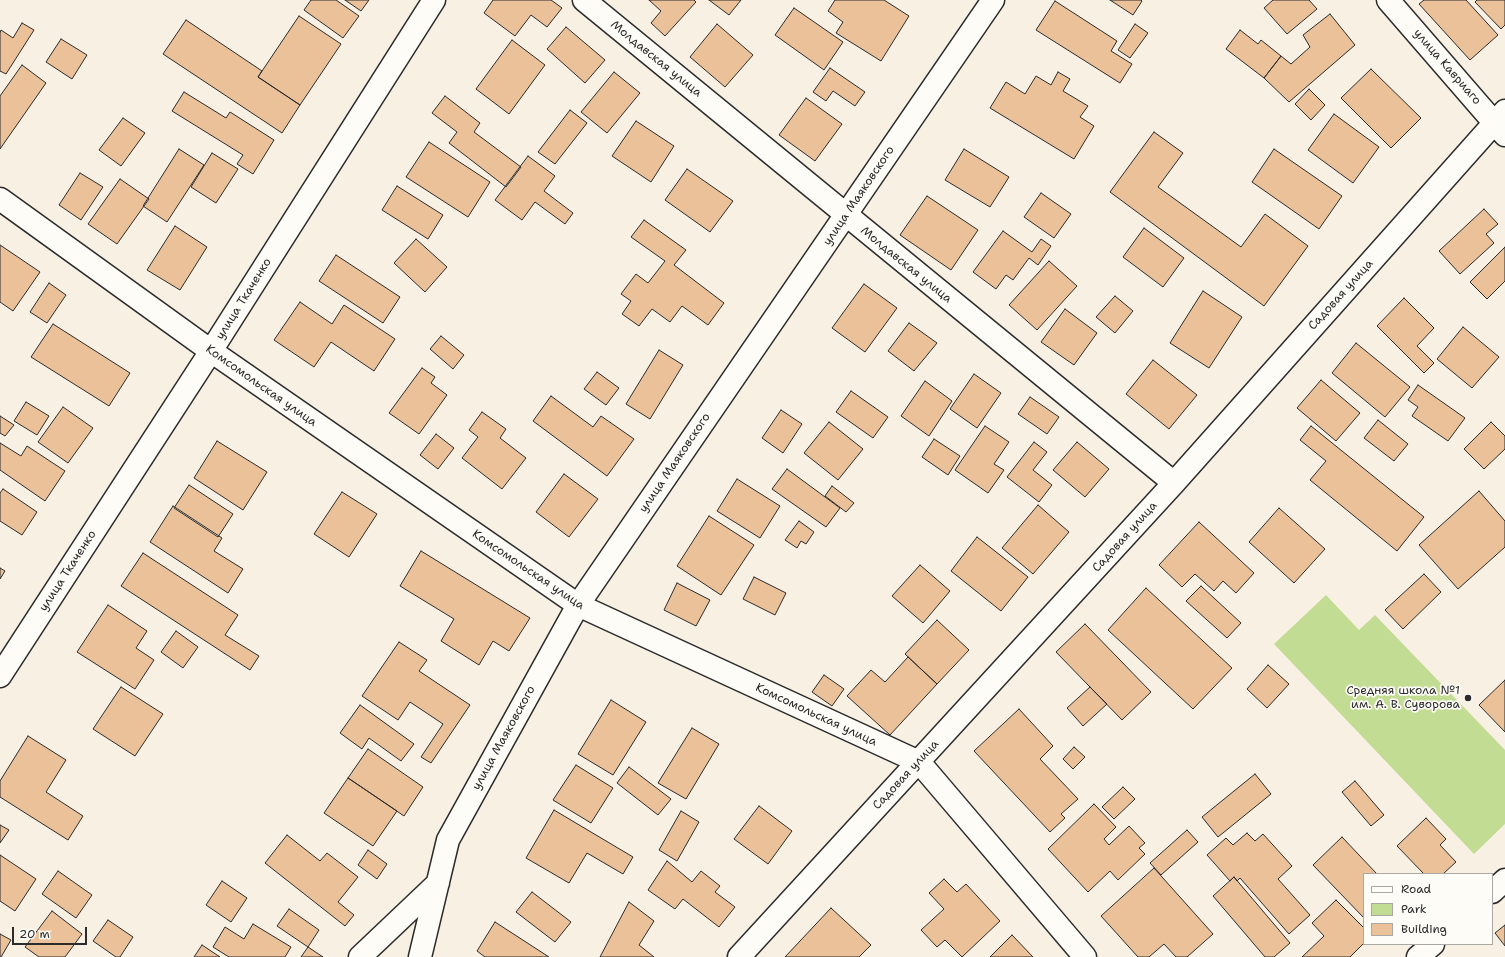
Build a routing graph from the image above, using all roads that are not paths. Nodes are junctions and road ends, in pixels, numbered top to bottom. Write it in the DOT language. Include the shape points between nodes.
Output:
graph roads {
  1 [pos="434,0"];
  2 [pos="584,0"];
  3 [pos="993,0"];
  4 [pos="1388,0"];
  5 [pos="1502,123"];
  6 [pos="0,199"];
  7 [pos="845,215"];
  8 [pos="211,351"];
  9 [pos="1174,483"];
  10 [pos="578,605"];
  11 [pos="0,676"];
  12 [pos="919,762"];
  13 [pos="1505,880"];
  14 [pos="438,883"];
  15 [pos="1493,891"];
  16 [pos="1432,945"];
  17 [pos="360,957"];
  18 [pos="420,957"];
  19 [pos="739,957"];
  20 [pos="1085,957"];
  21 [pos="1418,957"];
  1 -- 8 [label="street, улица Ткаченко"];
  2 -- 7 [label="street, Молдавская улица"];
  3 -- 7 [label="street, улица Маяковского"];
  4 -- 5 [label="street, улица Кавриаго"];
  5 -- 9 [label="street, Садовая улица"];
  6 -- 8 [label="street, Комсомольская улица"];
  7 -- 9 [label="street, Молдавская улица"];
  7 -- 10 [label="street, улица Маяковского"];
  8 -- 10 [label="street, Комсомольская улица"];
  8 -- 11 [label="street, улица Ткаченко"];
  9 -- 12 [label="street, Садовая улица"];
  10 -- 12 [label="street, Комсомольская улица"];
  10 -- 14 [label="street, улица Маяковского" via="448,840"];
  12 -- 19 [label="street, Садовая улица"];
  12 -- 20 [label="street, Комсомольская улица"];
  13 -- 15 [label="street"];
  14 -- 17 [label="street"];
  14 -- 18 [label="street, улица Маяковского"];
  16 -- 21 [label="street"];
}
